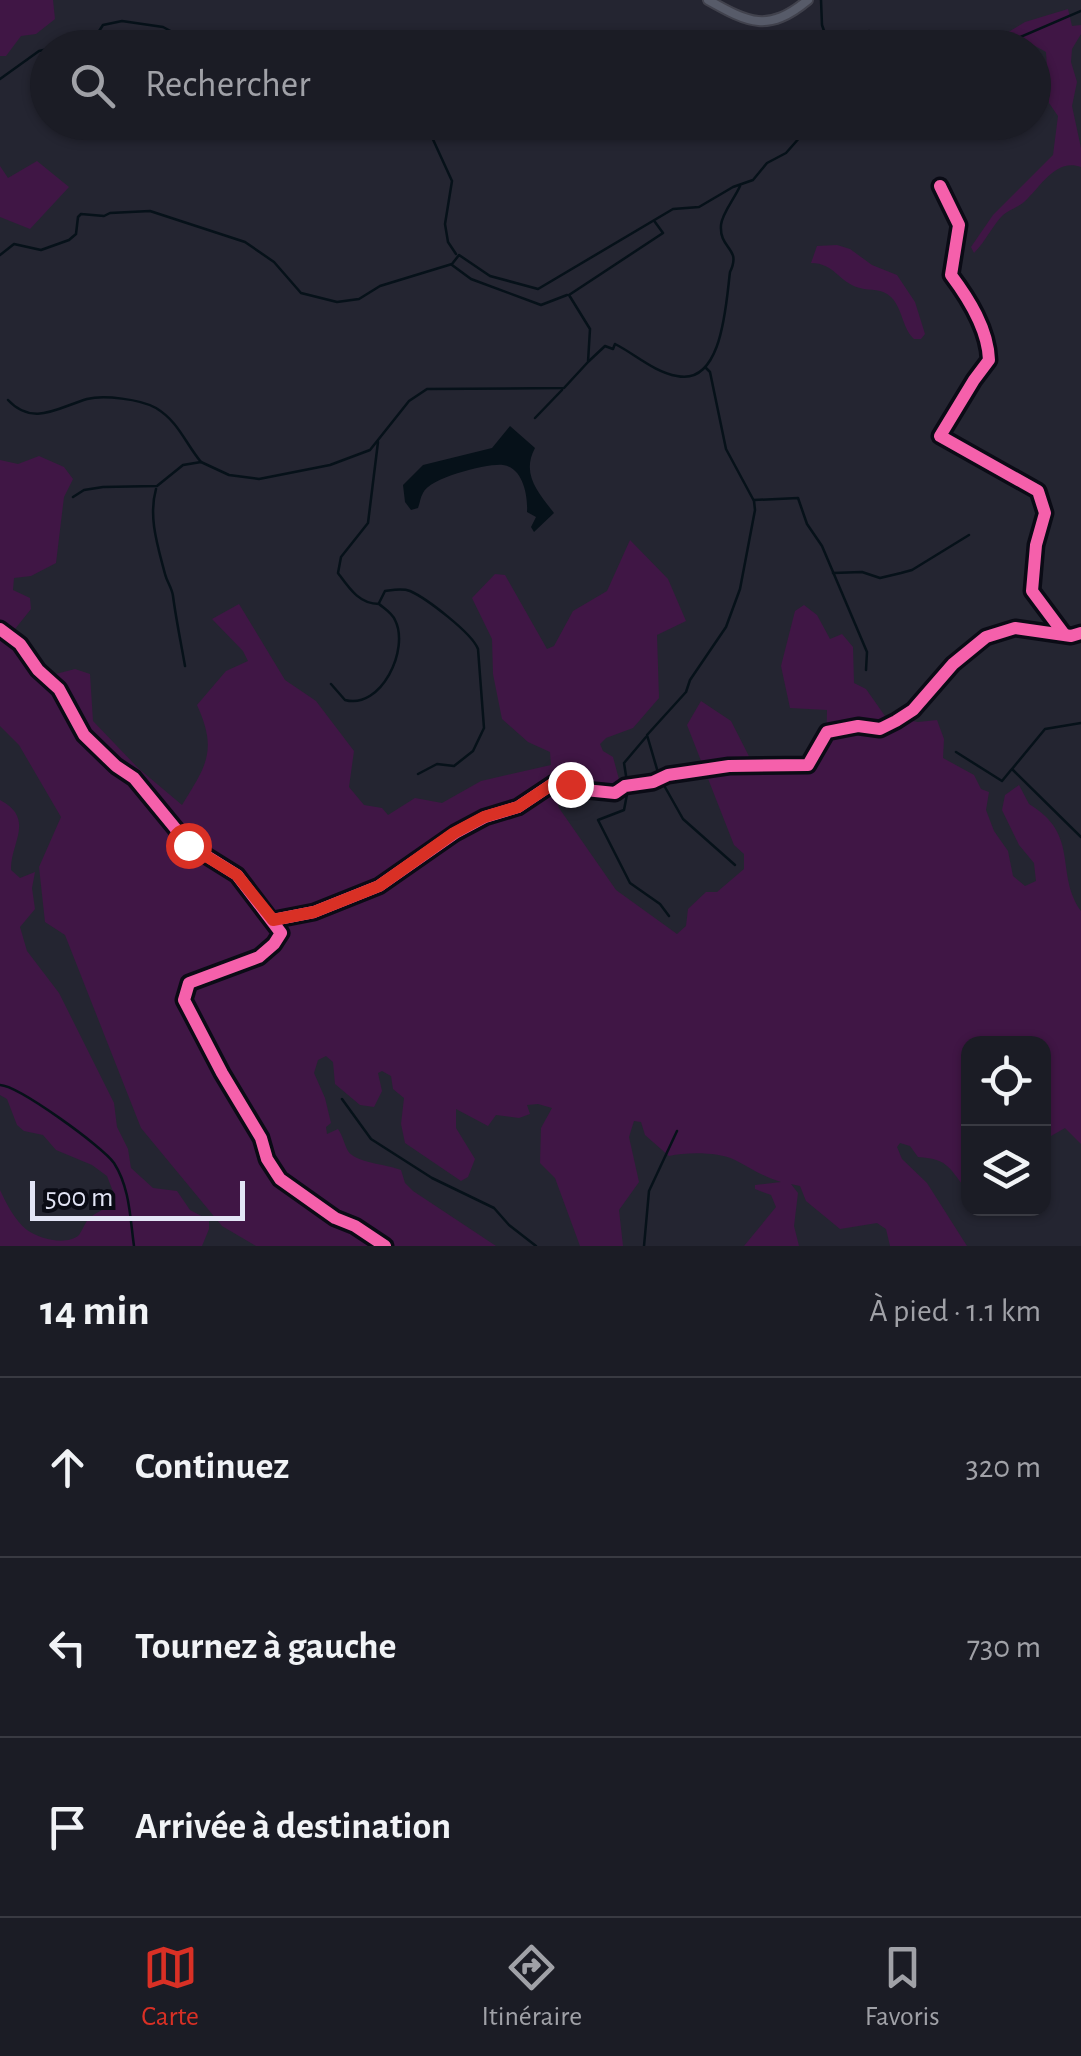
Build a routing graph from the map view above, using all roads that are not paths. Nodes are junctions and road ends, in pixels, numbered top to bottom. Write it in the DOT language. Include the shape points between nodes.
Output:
graph roads {
  1 [pos="708,0"];
  2 [pos="808,0"];
  3 [pos="940,186"];
  4 [pos="0,629"];
  5 [pos="1081,633"];
  6 [pos="1064,634"];
  7 [pos="273,920"];
  8 [pos="385,1246"];
  1 -- 2 [label="main road" via="756,23 794,12"];
  3 -- 6 [label="street" via="959,225 951,275 974,310 989,360 940,436 1038,491 1045,513 1032,591"];
  4 -- 7 [label="street" via="59,689 84,735 134,778 180,838 237,875"];
  5 -- 6 [label="street"];
  6 -- 7 [label="street" via="1016,628 986,638 913,710 880,729 827,732 808,765 729,766 668,775 615,793 560,780 518,807 454,833 379,886"];
  7 -- 8 [label="street" via="281,933 274,944 248,962 189,983 184,1000 280,1179"];
}
